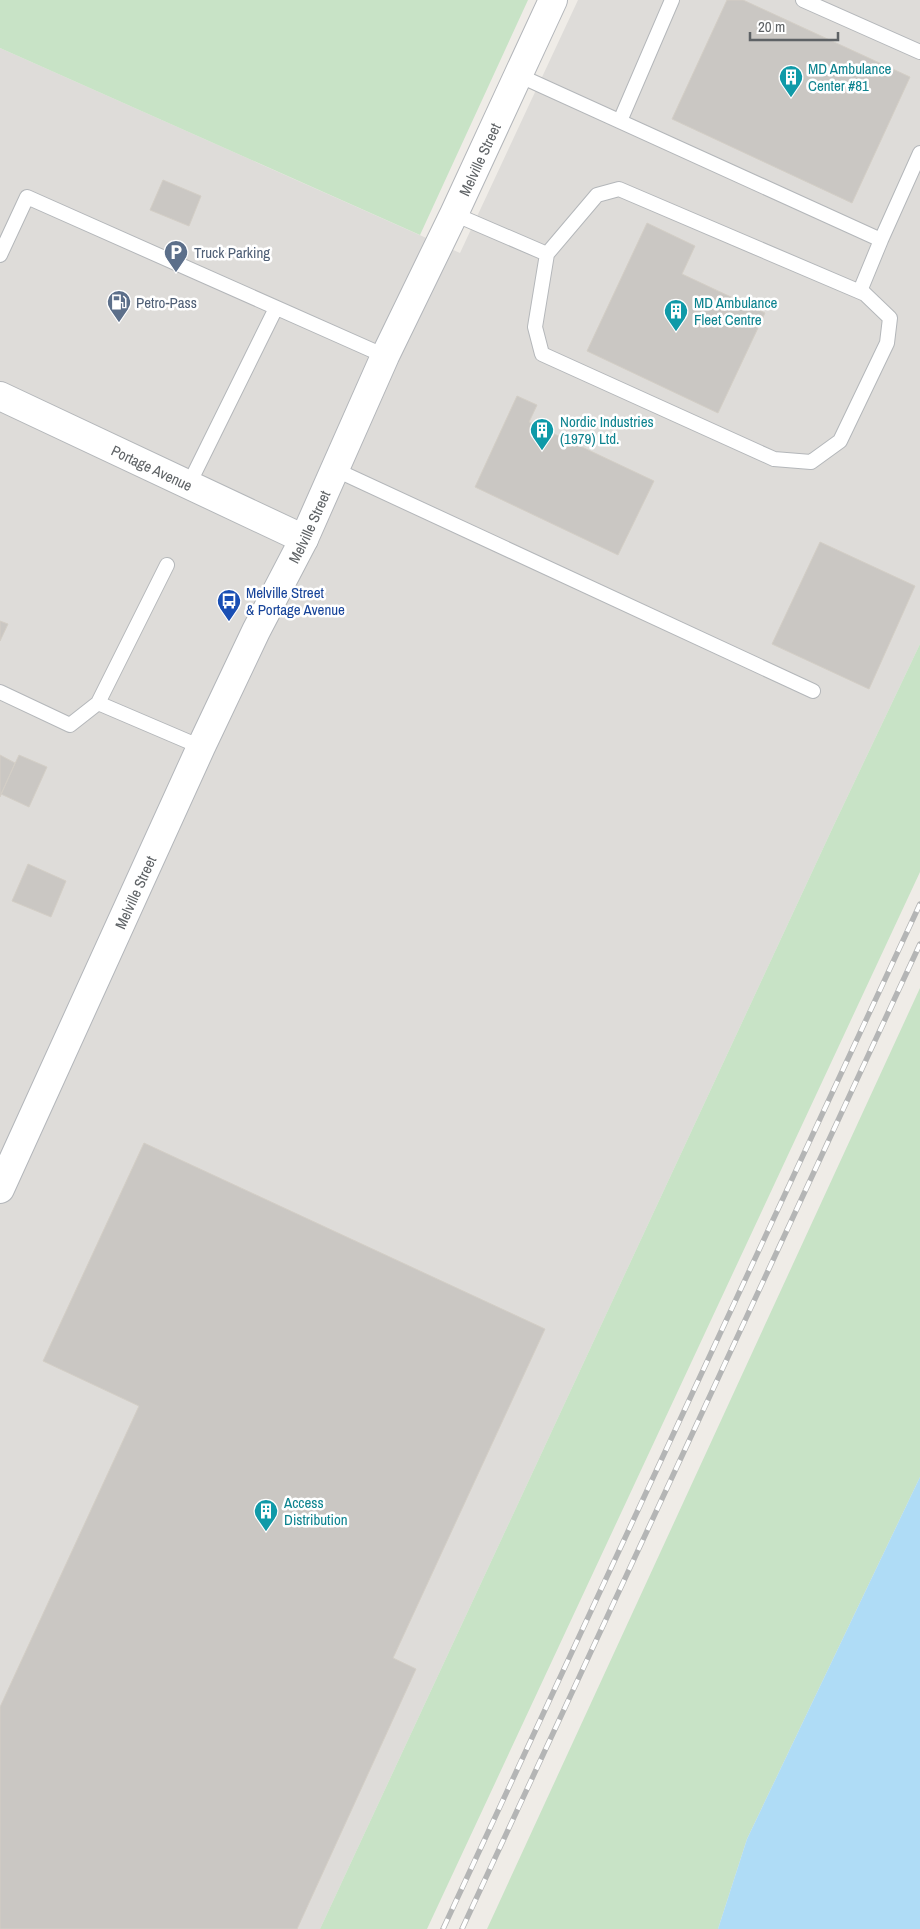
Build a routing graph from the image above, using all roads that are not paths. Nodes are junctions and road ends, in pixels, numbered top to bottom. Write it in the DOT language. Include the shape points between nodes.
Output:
graph roads {
  1 [pos="553,0"];
  2 [pos="672,0"];
  3 [pos="803,0"];
  4 [pos="920,52"];
  5 [pos="518,75"];
  6 [pos="620,121"];
  7 [pos="920,153"];
  8 [pos="454,214"];
  9 [pos="881,240"];
  10 [pos="0,254"];
  11 [pos="546,254"];
  12 [pos="860,291"];
  13 [pos="276,308"];
  14 [pos="385,356"];
  15 [pos="0,396"];
  16 [pos="334,469"];
  17 [pos="189,484"];
  18 [pos="304,539"];
  19 [pos="167,564"];
  20 [pos="813,691"];
  21 [pos="0,692"];
  22 [pos="98,703"];
  23 [pos="201,747"];
  24 [pos="0,1189"];
  1 -- 5 [label="street, Melville Street"];
  2 -- 6 [label="lane"];
  3 -- 4 [label="lane"];
  5 -- 6 [label="lane"];
  5 -- 8 [label="street, Melville Street"];
  6 -- 9 [label="lane"];
  7 -- 9 [label="lane"];
  8 -- 11 [label="lane"];
  8 -- 14 [label="street, Melville Street"];
  9 -- 12 [label="lane"];
  10 -- 13 [label="lane" via="27,197"];
  11 -- 12 [label="lane" via="597,195 618,189"];
  11 -- 12 [label="lane" via="535,327 542,354 774,459 811,462 840,440 887,343 890,318"];
  13 -- 14 [label="lane"];
  13 -- 17 [label="lane"];
  14 -- 16 [label="street, Melville Street"];
  15 -- 17 [label="street, Portage Avenue"];
  16 -- 18 [label="street, Melville Street"];
  16 -- 20 [label="lane"];
  17 -- 18 [label="street, Portage Avenue"];
  18 -- 23 [label="street, Melville Street"];
  19 -- 22 [label="lane"];
  21 -- 22 [label="lane" via="70,725"];
  22 -- 23 [label="lane"];
  23 -- 24 [label="street, Melville Street"];
}
